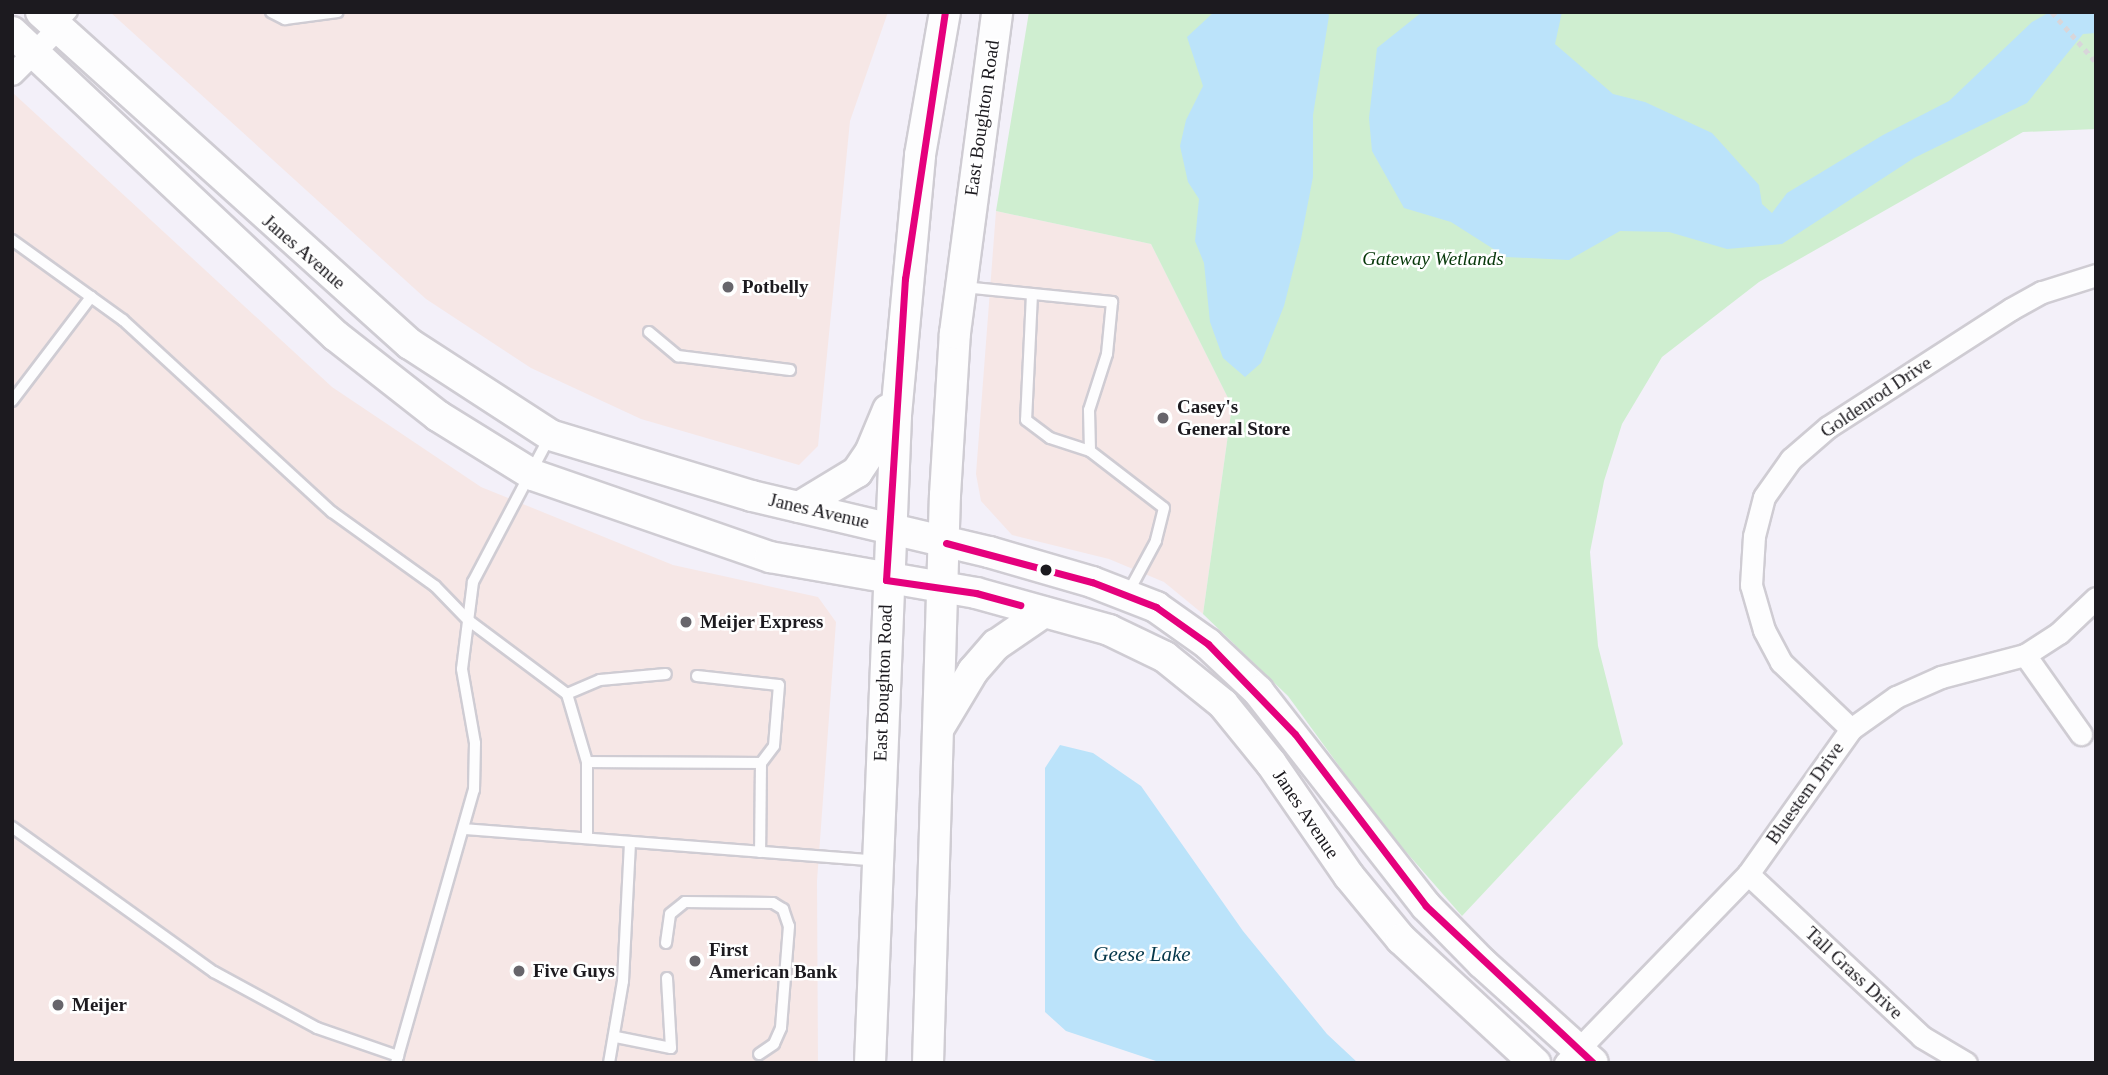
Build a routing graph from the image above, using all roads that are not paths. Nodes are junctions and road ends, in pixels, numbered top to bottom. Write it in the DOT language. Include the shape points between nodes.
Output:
graph roads {
  1 [pos="271,12"];
  2 [pos="338,12"];
  3 [pos="945,12"];
  4 [pos="997,12"];
  5 [pos="57,18"];
  6 [pos="12,32"];
  7 [pos="34,53"];
  8 [pos="12,75"];
  9 [pos="12,240"];
  10 [pos="2096,275"];
  11 [pos="960,286"];
  12 [pos="1032,294"];
  13 [pos="91,297"];
  14 [pos="649,332"];
  15 [pos="790,370"];
  16 [pos="898,383"];
  17 [pos="12,401"];
  18 [pos="550,435"];
  19 [pos="1090,451"];
  20 [pos="533,475"];
  21 [pos="799,507"];
  22 [pos="888,527"];
  23 [pos="946,543"];
  24 [pos="887,580"];
  25 [pos="945,590"];
  26 [pos="1126,596"];
  27 [pos="2096,598"];
  28 [pos="1044,612"];
  29 [pos="468,620"];
  30 [pos="2025,655"];
  31 [pos="666,674"];
  32 [pos="697,676"];
  33 [pos="567,694"];
  34 [pos="938,729"];
  35 [pos="1851,729"];
  36 [pos="2081,734"];
  37 [pos="587,762"];
  38 [pos="761,762"];
  39 [pos="12,827"];
  40 [pos="464,829"];
  41 [pos="587,838"];
  42 [pos="630,842"];
  43 [pos="760,852"];
  44 [pos="877,861"];
  45 [pos="1748,874"];
  46 [pos="666,943"];
  47 [pos="667,978"];
  48 [pos="616,1037"];
  49 [pos="933,1052"];
  50 [pos="760,1054"];
  51 [pos="1579,1058"];
  52 [pos="397,1059"];
  53 [pos="608,1063"];
  54 [pos="870,1063"];
  55 [pos="1535,1063"];
  56 [pos="1966,1063"];
  1 -- 2 [label="lane" via="285,19"];
  3 -- 16 [label="street, East Boughton Road" via="920,155"];
  4 -- 11 [label="street, East Boughton Road"];
  5 -- 7 [label="street"];
  5 -- 18 [label="street, Janes Avenue" via="410,344"];
  6 -- 7 [label="street, Janes Avenue"];
  7 -- 8 [label="street"];
  7 -- 20 [label="street, Janes Avenue" via="336,336 438,416"];
  9 -- 13 [label="lane"];
  10 -- 35 [label="street, Goldenrod Drive" via="2042,292 2011,309 1828,427 1791,459 1764,497 1754,536 1751,585 1764,630 1781,662"];
  11 -- 12 [label="lane"];
  11 -- 23 [label="street, East Boughton Road" via="945,495"];
  12 -- 19 [label="lane" via="1026,420 1051,438"];
  12 -- 19 [label="lane" via="1112,302 1107,354 1089,410"];
  13 -- 17 [label="lane"];
  13 -- 29 [label="lane" via="123,320 332,512 435,586"];
  14 -- 15 [label="lane" via="678,356"];
  16 -- 21 [label="street" via="870,453 857,472"];
  16 -- 22 [label="street, East Boughton Road"];
  18 -- 20 [label="lane"];
  18 -- 21 [label="street, Janes Avenue" via="627,461"];
  19 -- 26 [label="lane" via="1164,508 1156,541"];
  20 -- 24 [label="street, Janes Avenue" via="770,556"];
  20 -- 29 [label="lane" via="473,582"];
  21 -- 22 [label="street, Janes Avenue"];
  22 -- 23 [label="street, Janes Avenue"];
  22 -- 24 [label="street, East Boughton Road"];
  23 -- 25 [label="street, East Boughton Road"];
  23 -- 26 [label="street, Janes Avenue"];
  24 -- 25 [label="street, Janes Avenue"];
  24 -- 44 [label="street, East Boughton Road"];
  25 -- 28 [label="street, Janes Avenue"];
  25 -- 34 [label="street, East Boughton Road"];
  26 -- 51 [label="street, Janes Avenue" via="1156,607 1208,644 1258,691 1426,906"];
  27 -- 30 [label="street, Bluestem Drive" via="2059,633"];
  28 -- 34 [label="street" via="996,645 973,671"];
  28 -- 55 [label="street, Janes Avenue" via="1109,630 1165,657 1223,704 1401,939"];
  29 -- 33 [label="lane"];
  29 -- 40 [label="lane" via="462,669 475,743 474,790"];
  30 -- 35 [label="street, Bluestem Drive" via="1941,677 1896,697"];
  30 -- 36 [label="street"];
  31 -- 33 [label="lane" via="600,680"];
  32 -- 38 [label="lane" via="779,685 774,746"];
  33 -- 37 [label="lane"];
  34 -- 49 [label="street, East Boughton Road"];
  35 -- 45 [label="street, Bluestem Drive"];
  37 -- 38 [label="lane"];
  37 -- 41 [label="lane"];
  38 -- 43 [label="lane"];
  39 -- 52 [label="lane" via="214,972 317,1028"];
  40 -- 41 [label="lane"];
  40 -- 52 [label="lane"];
  41 -- 42 [label="lane"];
  42 -- 43 [label="lane"];
  42 -- 48 [label="lane"];
  43 -- 44 [label="lane"];
  44 -- 54 [label="street, East Boughton Road"];
  45 -- 51 [label="street, Bluestem Drive"];
  45 -- 56 [label="street, Tall Grass Drive" via="1922,1037"];
  46 -- 50 [label="lane" via="670,914 685,902 773,903 783,909 789,926 781,1028 774,1044"];
  47 -- 48 [label="lane" via="671,1048"];
  48 -- 53 [label="lane"];
}
